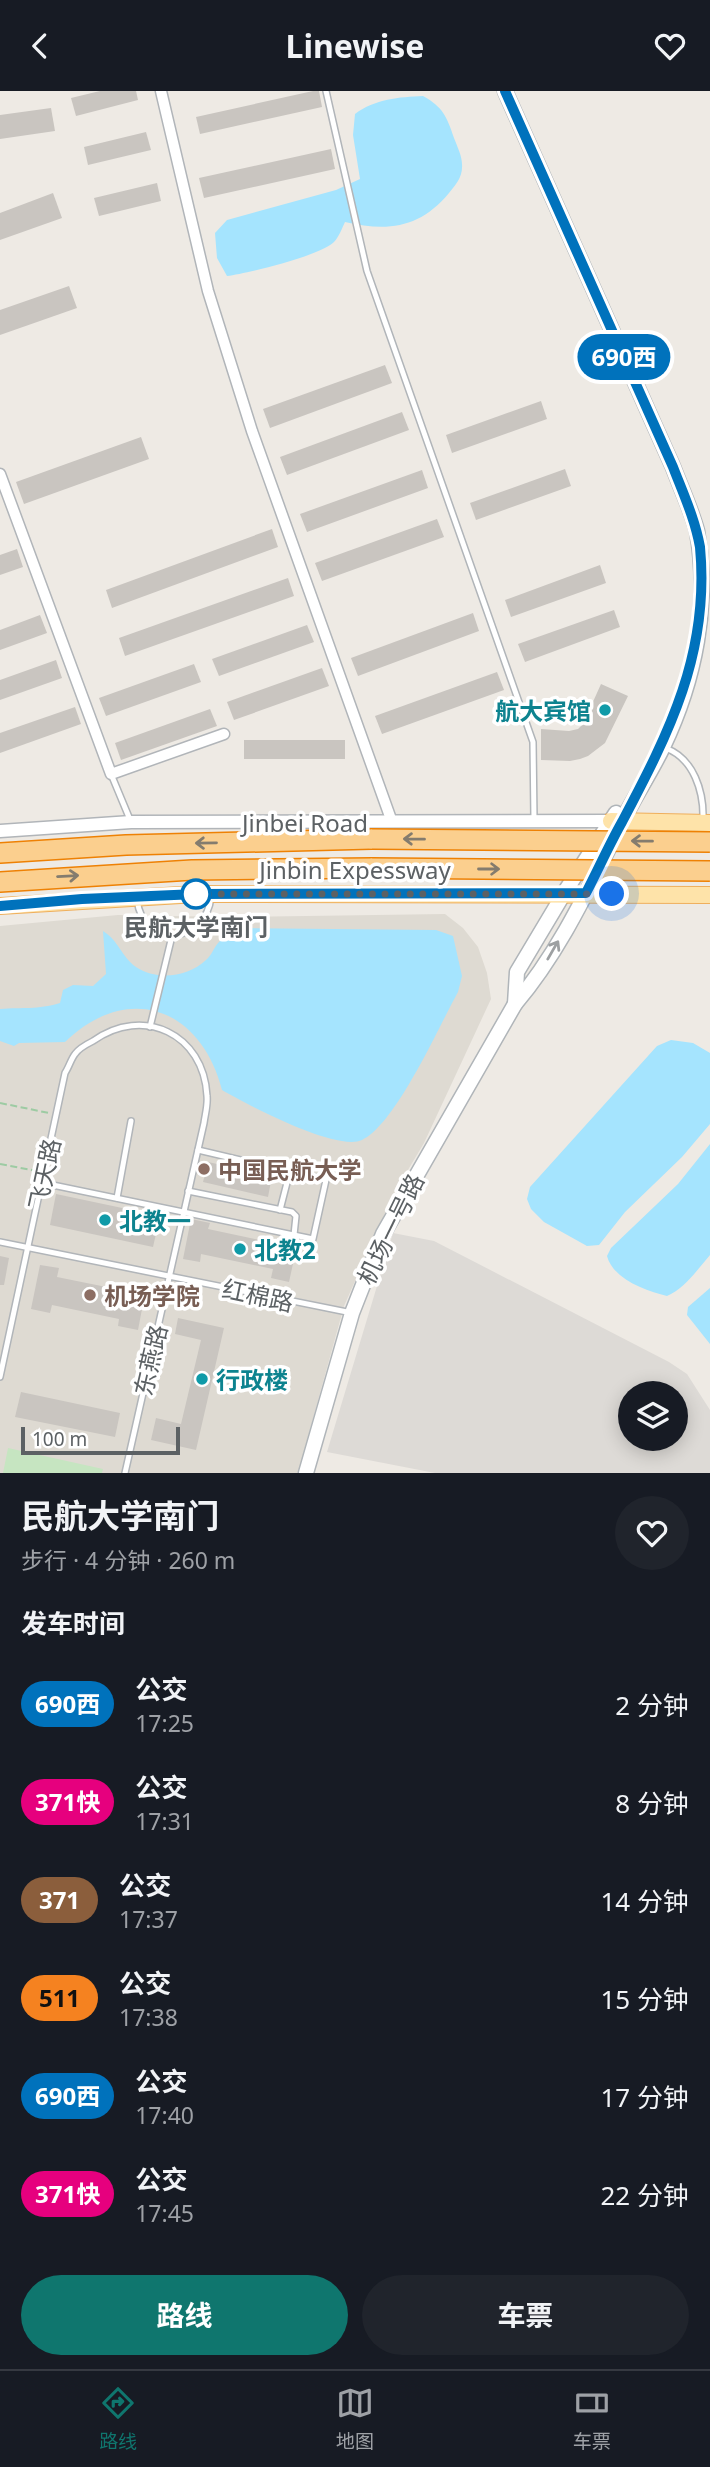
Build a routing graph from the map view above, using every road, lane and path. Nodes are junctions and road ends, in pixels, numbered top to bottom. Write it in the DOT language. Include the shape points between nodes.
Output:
graph roads {
  1 [pos="161,91"];
  2 [pos="326,91"];
  3 [pos="502,91"];
  4 [pos="0,474"];
  5 [pos="2,486"];
  6 [pos="224,734"];
  7 [pos="661,746"];
  8 [pos="111,774"];
  9 [pos="616,821"];
  10 [pos="131,822"];
  11 [pos="392,822"];
  12 [pos="534,822"];
  13 [pos="707,823"];
  14 [pos="0,831"];
  15 [pos="710,842"];
  16 [pos="0,853"];
  17 [pos="710,871"];
  18 [pos="0,882"];
  19 [pos="564,892"];
  20 [pos="586,893"];
  21 [pos="212,894"];
  22 [pos="710,895"];
  23 [pos="136,897"];
  24 [pos="0,899"];
  25 [pos="0,906"];
  26 [pos="172,936"];
  27 [pos="515,1004"];
  28 [pos="150,1027"];
  29 [pos="0,1103"];
  30 [pos="57,1115"];
  31 [pos="131,1121"];
  32 [pos="198,1150"];
  33 [pos="0,1164"];
  34 [pos="289,1171"];
  35 [pos="44,1173"];
  36 [pos="43,1183"];
  37 [pos="188,1191"];
  38 [pos="117,1198"];
  39 [pos="280,1210"];
  40 [pos="184,1212"];
  41 [pos="294,1235"];
  42 [pos="0,1242"];
  43 [pos="27,1248"];
  44 [pos="169,1277"];
  45 [pos="352,1313"];
  46 [pos="0,1377"];
  47 [pos="125,1473"];
  48 [pos="306,1473"];
  1 -- 11 [label="street" via="208,291 252,431"];
  2 -- 12 [label="lane" via="367,271 533,742"];
  3 -- 7 [label="main road" via="670,471 690,527 699,581 697,629 688,674"];
  4 -- 5 [label="street"];
  5 -- 8 [label="street"];
  6 -- 8 [label="street"];
  7 -- 9 [label="main road"];
  7 -- 13 [label="lane" via="674,751 695,776"];
  8 -- 10 [label="lane"];
  9 -- 12 [label="street, Jinbei Road"];
  9 -- 13 [label="main road"];
  9 -- 19 [label="main road, 机场一号路"];
  9 -- 20 [label="main road, 机场一号路"];
  10 -- 11 [label="street, Jinbei Road"];
  10 -- 14 [label="street, Jinbei Road"];
  11 -- 12 [label="street, Jinbei Road"];
  15 -- 16 [label="highway, Jinbin Expessway, one-way, bridge" via="372,839"];
  18 -- 17 [label="highway, Jinbin Expessway, one-way, bridge" via="192,870"];
  19 -- 20 [label="main road"];
  19 -- 21 [label="main road"];
  19 -- 24 [label="main road" via="192,889"];
  19 -- 27 [label="main road, 机场一号路" via="517,972"];
  20 -- 22 [label="main road"];
  27 -- 20 [label="main road, 机场一号路, one-way" via="536,979"];
  21 -- 23 [label="main road"];
  21 -- 26 [label="lane" via="205,918 197,927"];
  23 -- 25 [label="main road"];
  23 -- 26 [label="lane" via="146,925"];
  26 -- 28 [label="lane"];
  27 -- 45 [label="main road, 机场一号路" via="383,1234"];
  28 -- 30 [label="lane, 飞天路" via="128,1024 105,1032 76,1052 65,1073"];
  28 -- 32 [label="lane, 东燕路" via="170,1032 188,1047 202,1071 208,1097"];
  29 -- 30 [label="path"];
  30 -- 35 [label="lane, 飞天路"];
  31 -- 38 [label="lane"];
  32 -- 34 [label="lane"];
  32 -- 37 [label="lane, 东燕路"];
  33 -- 35 [label="path"];
  34 -- 39 [label="lane"];
  34 -- 41 [label="lane" via="326,1179 313,1239"];
  35 -- 36 [label="lane, 飞天路"];
  36 -- 38 [label="lane"];
  36 -- 43 [label="lane, 飞天路"];
  37 -- 39 [label="lane"];
  37 -- 40 [label="lane, 东燕路"];
  38 -- 40 [label="lane"];
  39 -- 41 [label="lane" via="296,1216"];
  40 -- 41 [label="lane"];
  40 -- 44 [label="lane, 东燕路"];
  42 -- 43 [label="lane, 红棉路"];
  43 -- 44 [label="lane, 红棉路"];
  43 -- 46 [label="lane, 飞天路"];
  44 -- 45 [label="lane, 红棉路"];
  44 -- 47 [label="lane, 东燕路"];
  45 -- 48 [label="main road, 机场一号路"];
}
